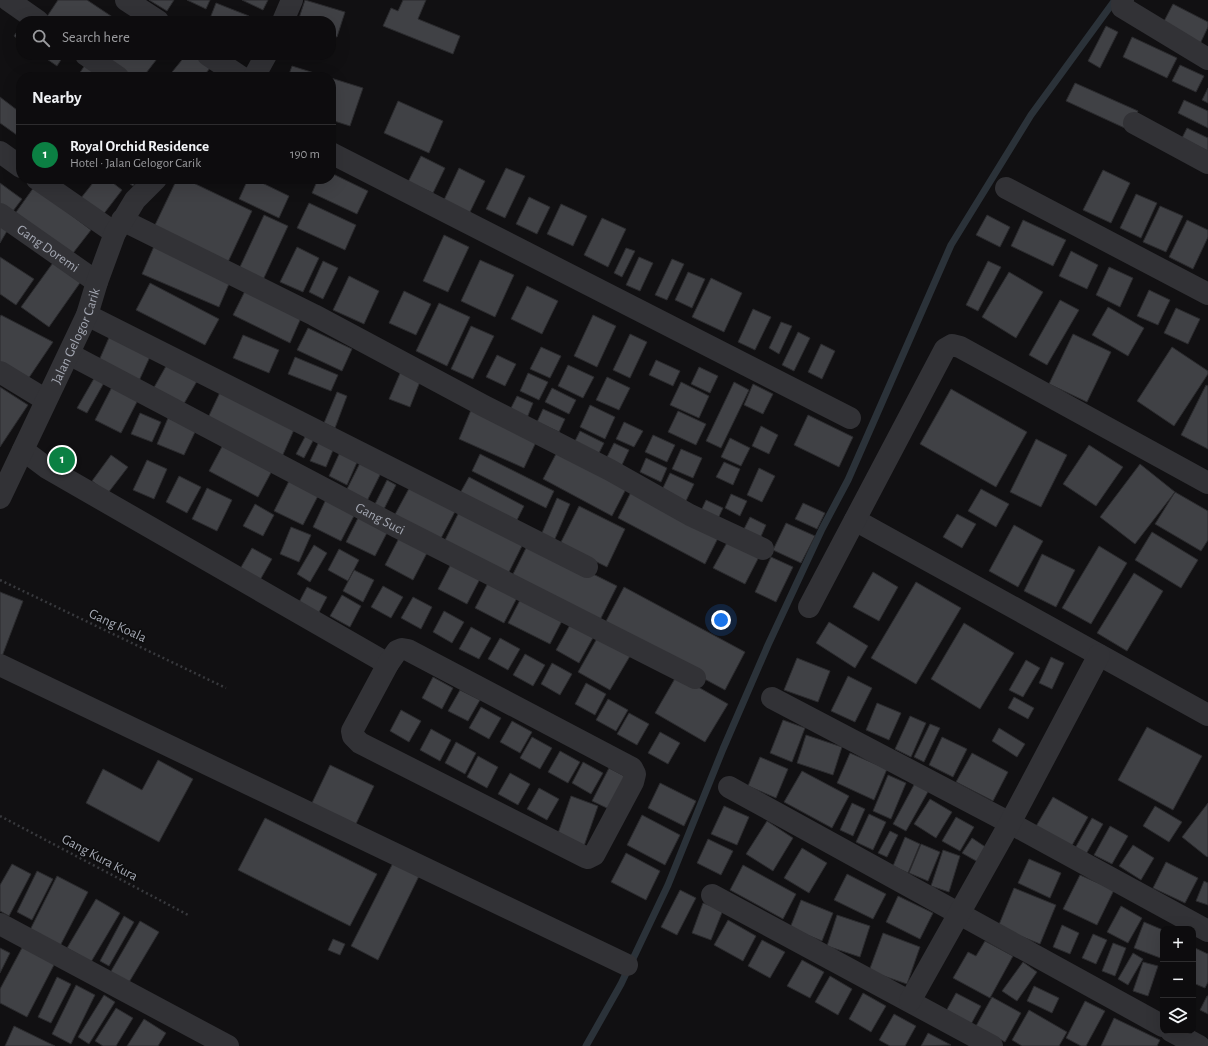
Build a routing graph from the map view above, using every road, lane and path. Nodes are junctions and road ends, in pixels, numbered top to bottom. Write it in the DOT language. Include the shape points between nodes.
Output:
graph roads {
  1 [pos="8,0"];
  2 [pos="126,0"];
  3 [pos="292,0"];
  4 [pos="1123,0"];
  5 [pos="31,16"];
  6 [pos="150,16"];
  7 [pos="285,16"];
  8 [pos="1208,59"];
  9 [pos="93,60"];
  10 [pos="216,60"];
  11 [pos="263,60"];
  12 [pos="111,72"];
  13 [pos="234,72"];
  14 [pos="257,72"];
  15 [pos="1134,123"];
  16 [pos="0,152"];
  17 [pos="336,156"];
  18 [pos="16,163"];
  19 [pos="1208,163"];
  20 [pos="46,184"];
  21 [pos="151,184"];
  22 [pos="1006,188"];
  23 [pos="0,214"];
  24 [pos="119,227"];
  25 [pos="96,282"];
  26 [pos="1208,294"];
  27 [pos="88,315"];
  28 [pos="69,354"];
  29 [pos="0,372"];
  30 [pos="46,400"];
  31 [pos="850,418"];
  32 [pos="23,450"];
  33 [pos="1208,483"];
  34 [pos="0,498"];
  35 [pos="855,520"];
  36 [pos="763,549"];
  37 [pos="587,567"];
  38 [pos="0,580"];
  39 [pos="809,607"];
  40 [pos="1099,655"];
  41 [pos="388,664"];
  42 [pos="0,665"];
  43 [pos="695,678"];
  44 [pos="226,688"];
  45 [pos="772,698"];
  46 [pos="1208,715"];
  47 [pos="729,787"];
  48 [pos="0,816"];
  49 [pos="1010,823"];
  50 [pos="712,895"];
  51 [pos="960,915"];
  52 [pos="190,916"];
  53 [pos="0,924"];
  54 [pos="1208,931"];
  55 [pos="627,965"];
  56 [pos="910,1001"];
  57 [pos="1160,1024"];
  58 [pos="1177,1034"];
  59 [pos="228,1046"];
  60 [pos="992,1046"];
  61 [pos="1199,1046"];
  1 -- 5 [label="street"];
  2 -- 6 [label="street"];
  3 -- 7 [label="street"];
  4 -- 8 [label="street" via="1122,7"];
  9 -- 12 [label="street"];
  10 -- 13 [label="street"];
  11 -- 14 [label="street"];
  15 -- 19 [label="street"];
  16 -- 18 [label="street"];
  17 -- 31 [label="street"];
  20 -- 24 [label="street"];
  21 -- 24 [label="street, Jalan Gelogor Carik" via="135,200"];
  22 -- 26 [label="street"];
  23 -- 25 [label="street, Gang Doremi"];
  24 -- 25 [label="street, Jalan Gelogor Carik"];
  24 -- 36 [label="street" via="314,315 610,470 690,515"];
  25 -- 27 [label="street, Jalan Gelogor Carik"];
  27 -- 28 [label="street, Jalan Gelogor Carik"];
  27 -- 37 [label="street"];
  28 -- 30 [label="street, Jalan Gelogor Carik"];
  28 -- 43 [label="street, Gang Suci" via="397,527"];
  29 -- 30 [label="street"];
  30 -- 32 [label="street, Jalan Gelogor Carik"];
  32 -- 34 [label="street, Jalan Gelogor Carik"];
  32 -- 41 [label="street" via="47,468"];
  33 -- 35 [label="street" via="960,347 952,346 945,349"];
  35 -- 39 [label="street"];
  35 -- 40 [label="street"];
  38 -- 44 [label="path, Gang Koala"];
  40 -- 46 [label="street"];
  40 -- 49 [label="street"];
  41 -- 41 [label="street" via="397,650 408,650 632,768 633,782 594,855 585,857 360,743 352,731"];
  42 -- 55 [label="street"];
  45 -- 49 [label="street"];
  47 -- 51 [label="street"];
  48 -- 52 [label="path, Gang Kura Kura"];
  49 -- 51 [label="street"];
  49 -- 54 [label="street"];
  50 -- 56 [label="street"];
  51 -- 56 [label="street"];
  51 -- 57 [label="street"];
  53 -- 59 [label="street"];
  56 -- 60 [label="street"];
  58 -- 61 [label="street"];
}
